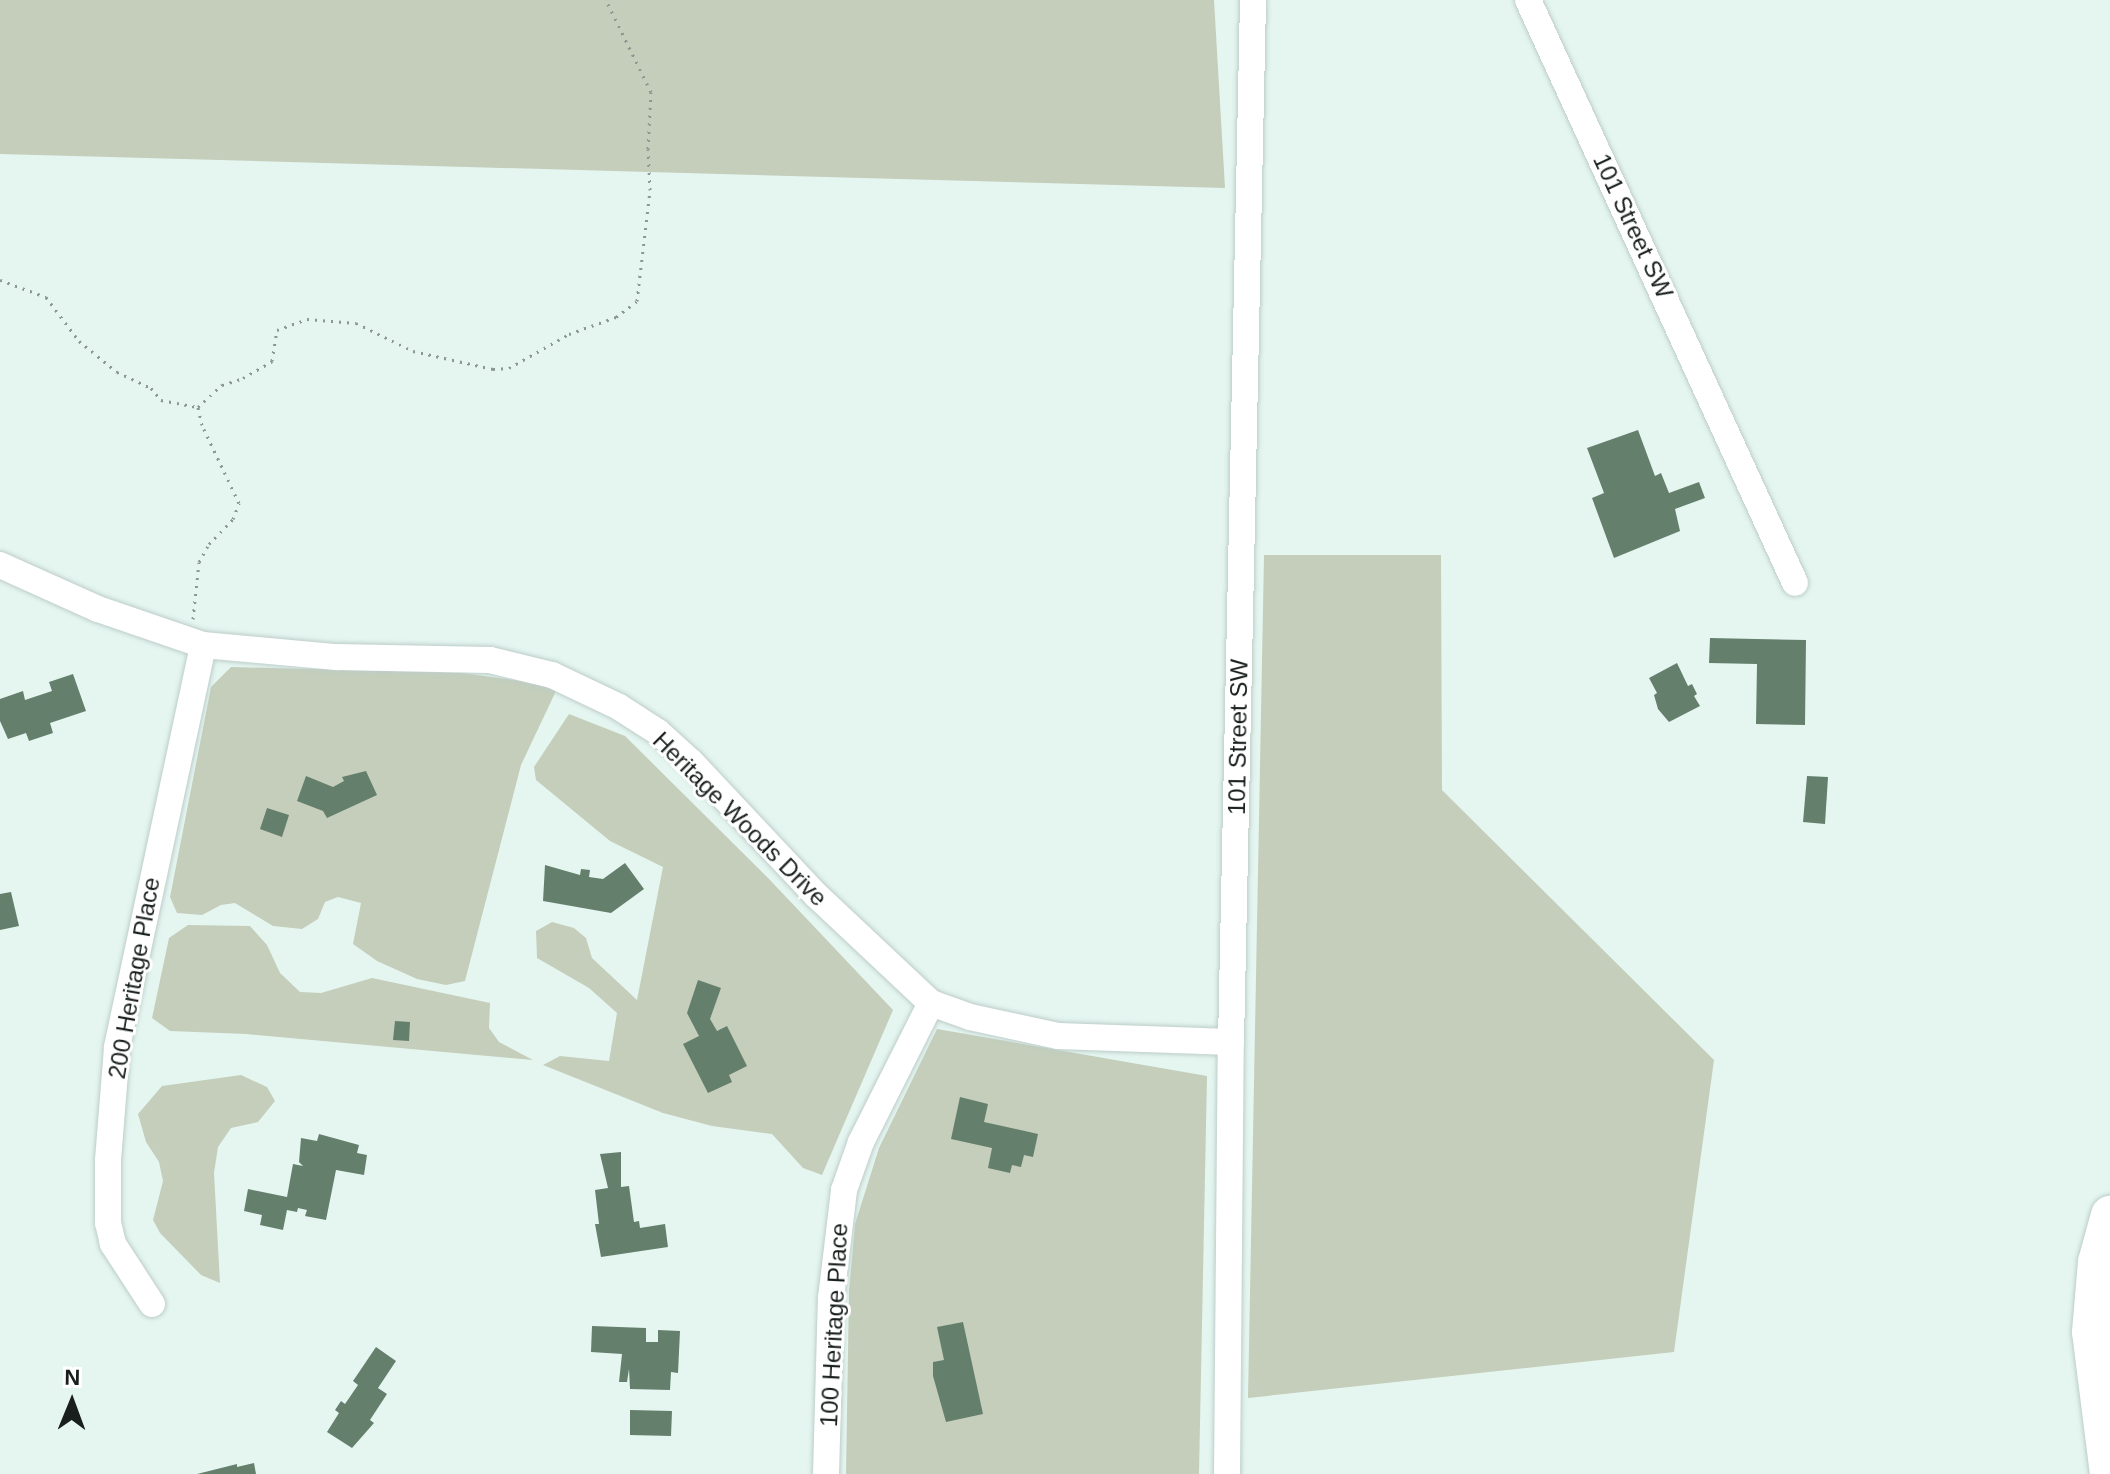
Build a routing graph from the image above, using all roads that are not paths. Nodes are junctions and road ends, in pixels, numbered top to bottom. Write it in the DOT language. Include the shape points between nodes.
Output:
graph roads {
  1 [pos="1253,0"];
  2 [pos="1528,0"];
  3 [pos="0,565"];
  4 [pos="1795,583"];
  5 [pos="196,642"];
  6 [pos="931,1003"];
  7 [pos="1231,1042"];
  8 [pos="2110,1215"];
  9 [pos="152,1304"];
  10 [pos="2107,1470"];
  11 [pos="826,1474"];
  12 [pos="1227,1474"];
  1 -- 7 [label="street, 101 Street SW"];
  2 -- 4 [label="street, 101 Street SW"];
  3 -- 5 [label="street, Heritage Woods Drive" via="98,609"];
  5 -- 6 [label="street, Heritage Woods Drive" via="336,657 490,660 585,688 658,732 691,762 816,895"];
  5 -- 9 [label="street, 200 Heritage Place" via="117,1047 109,1146 108,1223 113,1244"];
  6 -- 7 [label="street, Heritage Woods Drive" via="980,1020 1058,1036"];
  6 -- 11 [label="street, 100 Heritage Place" via="861,1142 844,1190 831,1298"];
  7 -- 12 [label="street, 101 Street SW"];
  8 -- 10 [label="highway" via="2097,1262 2091,1332"];
}
